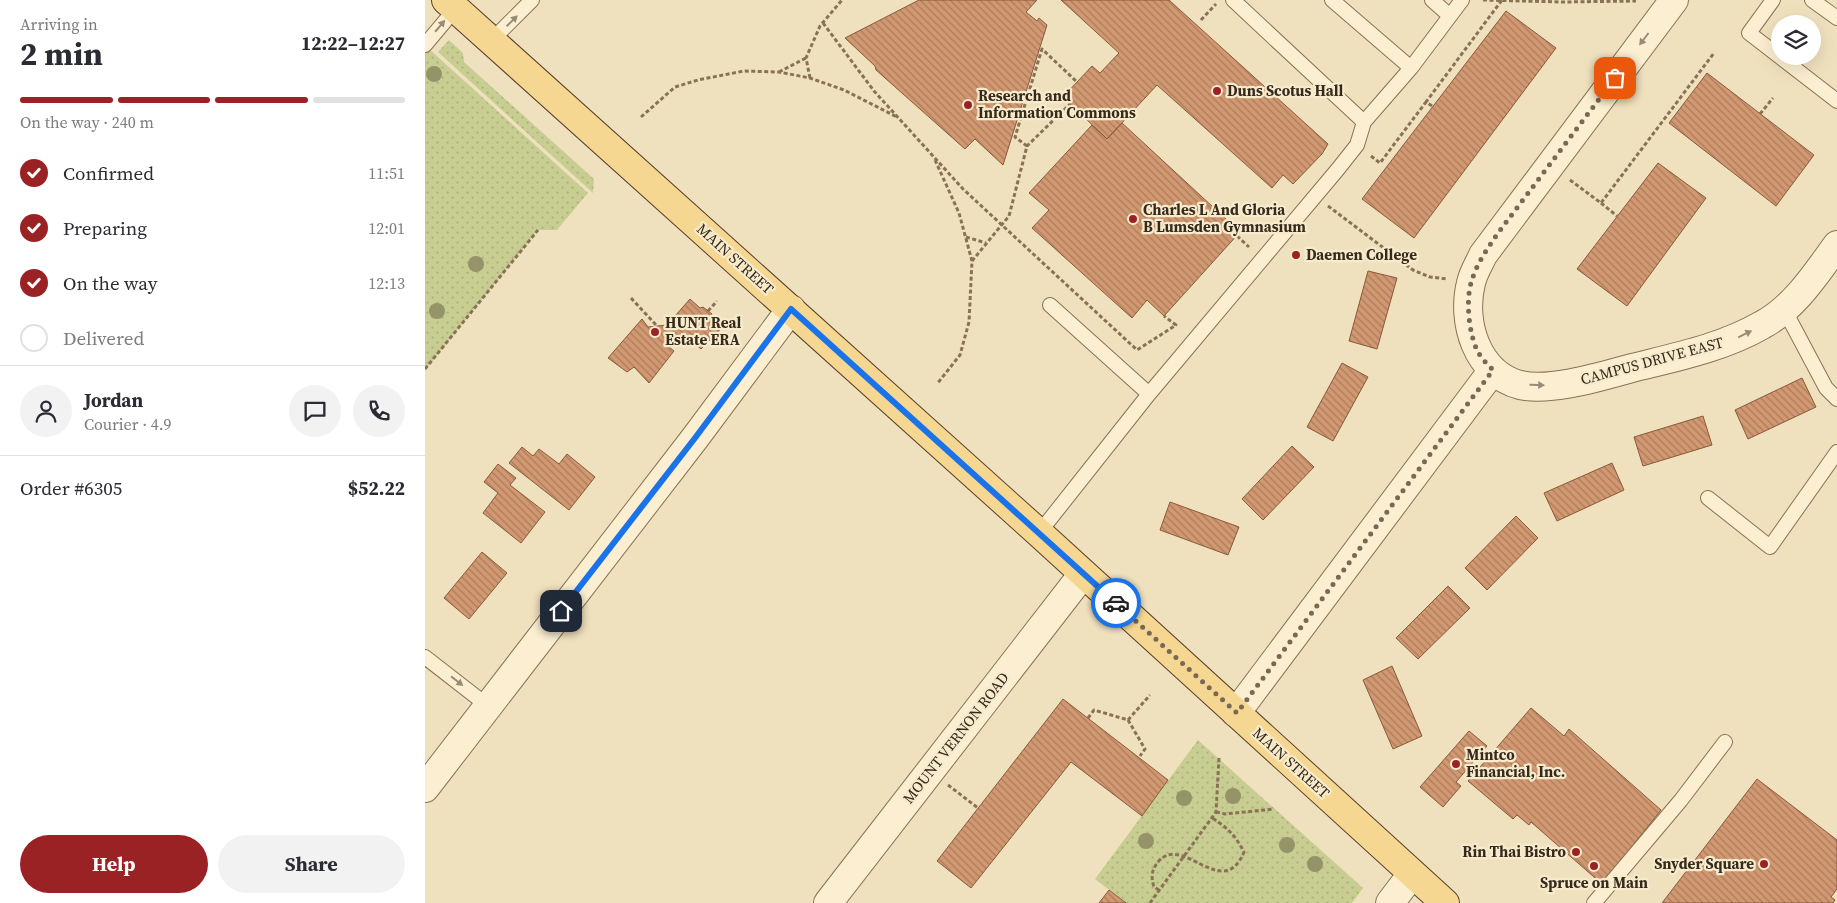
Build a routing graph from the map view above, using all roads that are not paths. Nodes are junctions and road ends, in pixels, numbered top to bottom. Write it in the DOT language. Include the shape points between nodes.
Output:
graph roads {
  1 [pos="532,0"];
  2 [pos="1233,0"];
  3 [pos="1332,0"];
  4 [pos="1432,0"];
  5 [pos="1462,0"];
  6 [pos="1673,0"];
  7 [pos="1773,0"];
  8 [pos="1813,0"];
  9 [pos="451,4"];
  10 [pos="1450,16"];
  11 [pos="1837,18"];
  12 [pos="491,41"];
  13 [pos="425,45"];
  14 [pos="1411,68"];
  15 [pos="1837,101"];
  16 [pos="1364,122"];
  17 [pos="1837,245"];
  18 [pos="1050,305"];
  19 [pos="791,309"];
  20 [pos="1784,309"];
  21 [pos="1493,370"];
  22 [pos="1149,394"];
  23 [pos="1837,399"];
  24 [pos="1837,452"];
  25 [pos="1708,498"];
  26 [pos="1039,533"];
  27 [pos="1083,574"];
  28 [pos="425,657"];
  29 [pos="488,706"];
  30 [pos="1237,713"];
  31 [pos="1725,742"];
  32 [pos="425,788"];
  33 [pos="1412,874"];
  34 [pos="828,903"];
  35 [pos="1390,903"];
  36 [pos="1445,903"];
  37 [pos="1594,903"];
  12 -- 1 [label="lane, one-way"];
  2 -- 16 [label="lane"];
  3 -- 14 [label="lane"];
  4 -- 10 [label="lane"];
  5 -- 10 [label="lane"];
  6 -- 21 [label="street, one-way" via="1483,255 1471,282 1468,302 1472,335 1479,353"];
  7 -- 15 [label="lane" via="1749,33"];
  8 -- 11 [label="lane"];
  9 -- 12 [label="main road, MAIN STREET"];
  13 -- 9 [label="lane, one-way"];
  10 -- 14 [label="lane"];
  12 -- 19 [label="main road, MAIN STREET"];
  14 -- 16 [label="lane"];
  16 -- 22 [label="lane" via="1357,145"];
  17 -- 20 [label="street, CAMPUS DRIVE EAST"];
  18 -- 22 [label="lane"];
  19 -- 26 [label="main road, MAIN STREET"];
  19 -- 29 [label="street"];
  21 -- 20 [label="street, CAMPUS DRIVE EAST, one-way" via="1522,385 1550,386 1593,378 1702,350 1738,337"];
  20 -- 23 [label="lane" via="1826,388"];
  21 -- 30 [label="street"];
  22 -- 26 [label="lane"];
  24 -- 25 [label="lane" via="1770,547"];
  26 -- 27 [label="main road, MAIN STREET"];
  27 -- 30 [label="main road, MAIN STREET"];
  27 -- 34 [label="street, MOUNT VERNON ROAD"];
  28 -- 29 [label="lane, one-way"];
  29 -- 32 [label="street"];
  30 -- 33 [label="main road, MAIN STREET"];
  31 -- 37 [label="lane"];
  33 -- 35 [label="street"];
  33 -- 36 [label="main road, MAIN STREET"];
}
